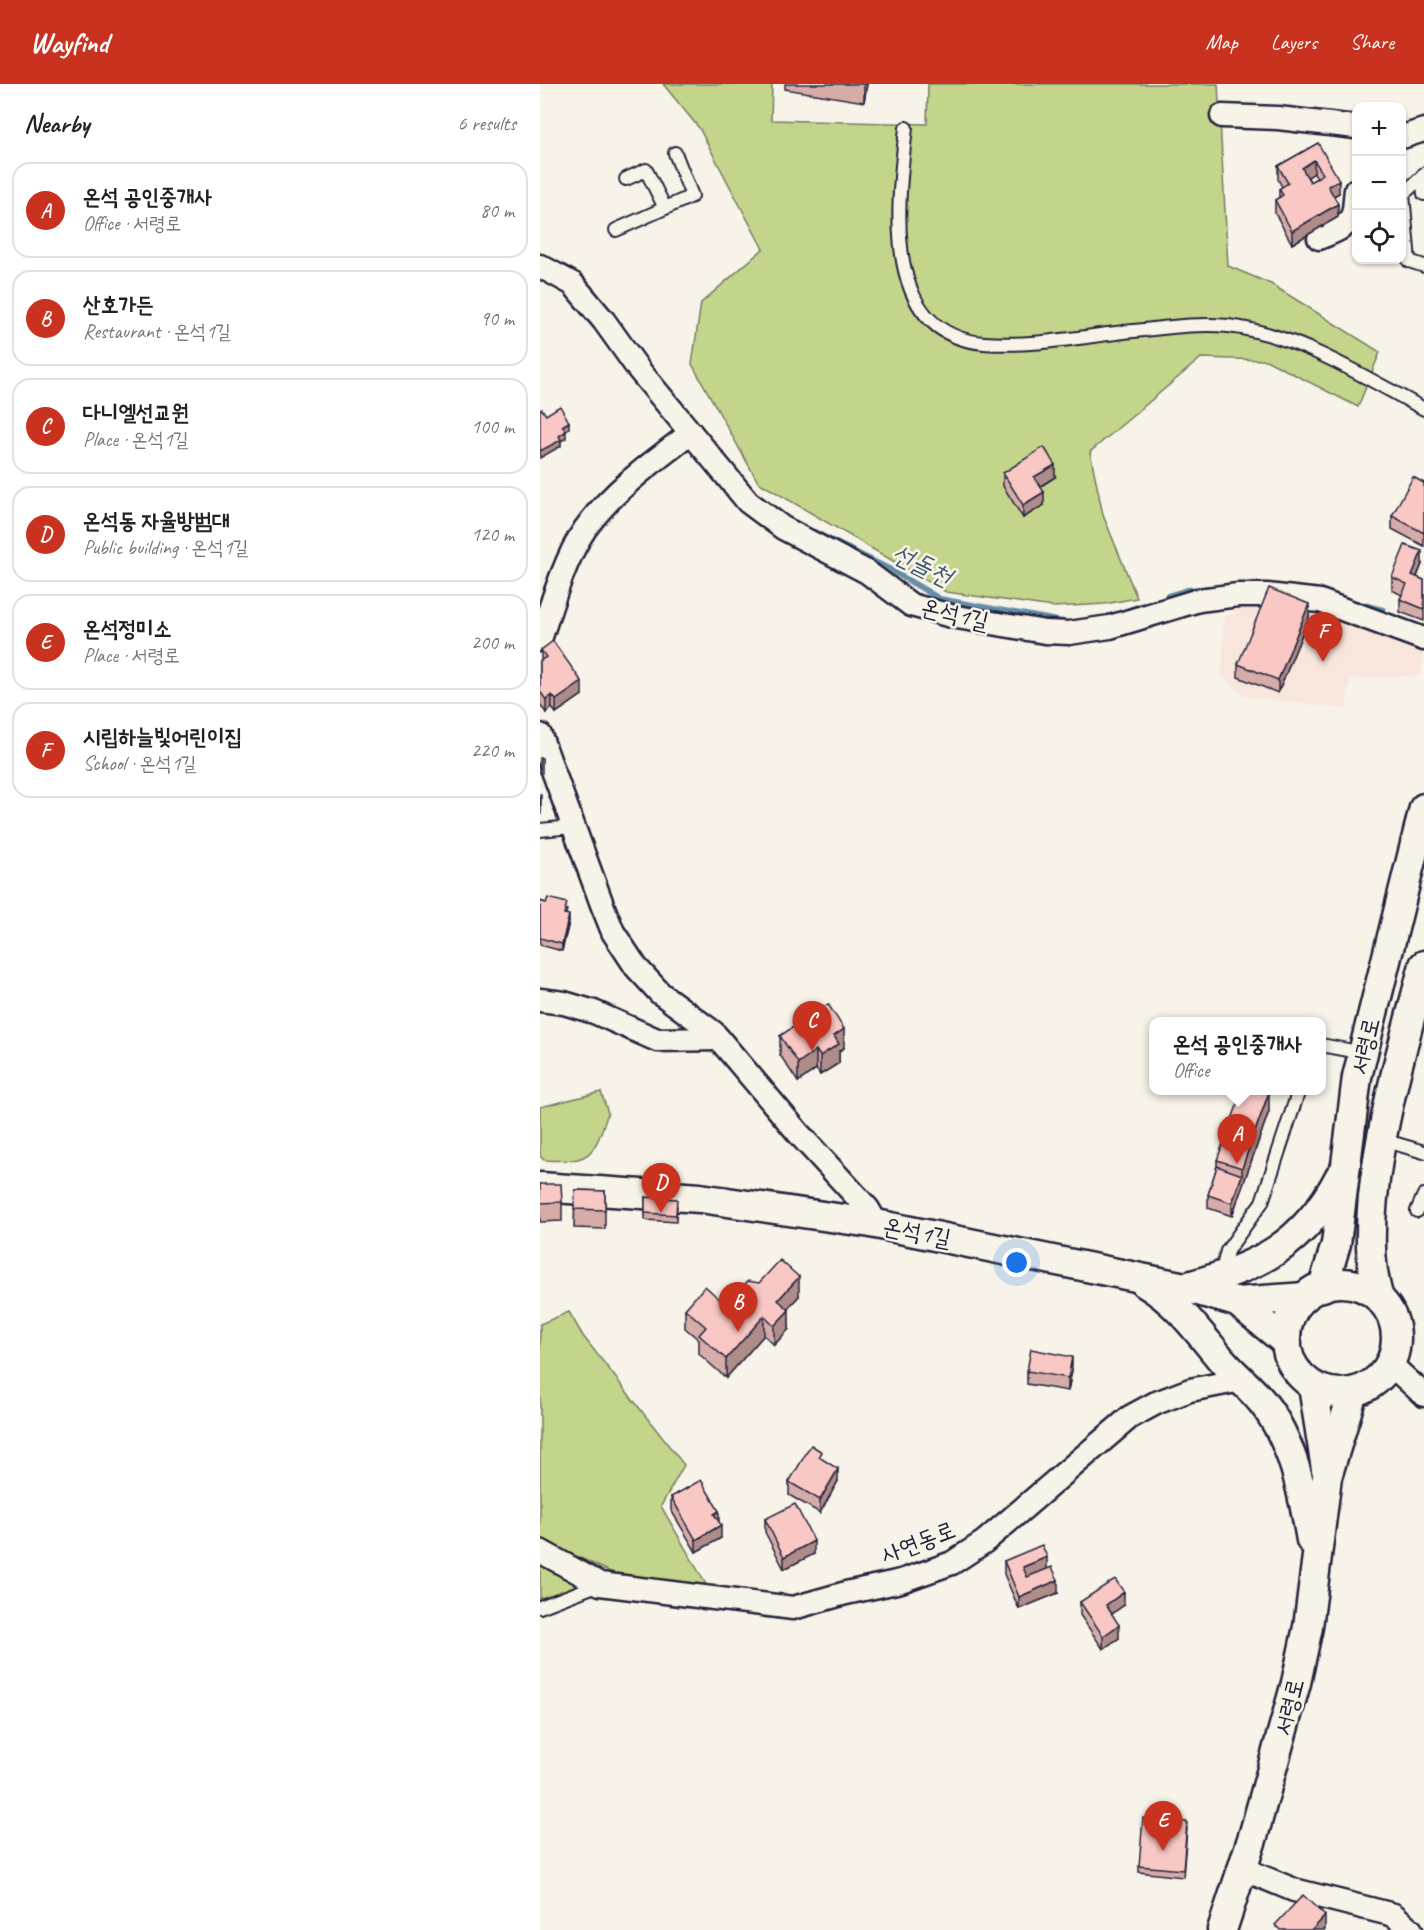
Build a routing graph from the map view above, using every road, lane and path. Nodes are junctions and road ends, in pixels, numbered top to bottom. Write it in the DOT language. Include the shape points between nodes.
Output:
graph roads {
  1 [pos="1222,116"];
  2 [pos="1352,127"];
  3 [pos="906,128"];
  4 [pos="1424,130"];
  5 [pos="1406,135"];
  6 [pos="675,153"];
  7 [pos="1423,176"];
  8 [pos="626,179"];
  9 [pos="1424,194"];
  10 [pos="665,208"];
  11 [pos="1354,210"];
  12 [pos="616,230"];
  13 [pos="1319,238"];
  14 [pos="540,266"];
  15 [pos="1424,266"];
  16 [pos="1424,409"];
  17 [pos="692,433"];
  18 [pos="1424,639"];
  19 [pos="540,640"];
  20 [pos="540,735"];
  21 [pos="1424,808"];
  22 [pos="572,827"];
  23 [pos="540,831"];
  24 [pos="1422,981"];
  25 [pos="540,1000"];
  26 [pos="719,1039"];
  27 [pos="1326,1046"];
  28 [pos="1363,1053"];
  29 [pos="1297,1095"];
  30 [pos="1383,1140"];
  31 [pos="1424,1152"];
  32 [pos="1346,1164"];
  33 [pos="540,1187"];
  34 [pos="1424,1195"];
  35 [pos="1417,1211"];
  36 [pos="871,1223"];
  37 [pos="1129,1275"];
  38 [pos="1221,1277"];
  39 [pos="1185,1287"];
  40 [pos="1314,1292"];
  41 [pos="1379,1298"];
  42 [pos="1237,1302"];
  43 [pos="1287,1343"];
  44 [pos="1390,1364"];
  45 [pos="1241,1380"];
  46 [pos="1313,1386"];
  47 [pos="1353,1392"];
  48 [pos="1424,1395"];
  49 [pos="1327,1477"];
  50 [pos="540,1551"];
  51 [pos="1316,1570"];
  52 [pos="600,1584"];
  53 [pos="540,1607"];
  54 [pos="1243,1869"];
  55 [pos="1222,1930"];
  56 [pos="1411,1930"];
  1 -- 2 [label="street"];
  3 -- 16 [label="lane" via="899,188 905,273 923,312 952,335 977,342 1014,343 1188,325 1229,326 1322,356"];
  4 -- 5 [label="street"];
  6 -- 10 [label="lane" via="692,196"];
  7 -- 9 [label="lane"];
  7 -- 15 [label="lane" via="1403,194 1409,261"];
  8 -- 10 [label="lane" via="646,170"];
  10 -- 12 [label="lane"];
  11 -- 13 [label="street" via="1342,228"];
  14 -- 17 [label="street, 온석1길" via="573,284"];
  17 -- 18 [label="street, 온석1길" via="757,510 860,568 904,601 922,609 1045,632 1081,633 1199,600 1267,595 1320,602"];
  17 -- 19 [label="street" via="643,471 586,529 573,552"];
  20 -- 22 [label="street, 온석1길"];
  21 -- 28 [label="street, 서령로"];
  22 -- 23 [label="lane"];
  22 -- 26 [label="street, 온석1길" via="613,932 636,967 660,993"];
  24 -- 30 [label="street, 서령로"];
  25 -- 26 [label="street" via="594,1012 657,1040"];
  26 -- 36 [label="street, 온석1길" via="868,1209"];
  27 -- 28 [label="lane"];
  28 -- 32 [label="street, 서령로"];
  29 -- 38 [label="lane" via="1262,1202 1227,1251"];
  30 -- 31 [label="lane"];
  30 -- 41 [label="street, 서령로" via="1370,1242"];
  32 -- 38 [label="street" via="1320,1210 1296,1237 1255,1264"];
  32 -- 40 [label="street, 서령로" via="1336,1244"];
  33 -- 36 [label="street" via="700,1198"];
  34 -- 35 [label="lane"];
  36 -- 37 [label="street, 온석1길"];
  37 -- 39 [label="street, 온석1길"];
  37 -- 45 [label="street" via="1175,1305"];
  38 -- 39 [label="street"];
  39 -- 42 [label="street, 온석1길"];
  40 -- 41 [label="street" via="1350,1284"];
  40 -- 42 [label="street"];
  40 -- 43 [label="street, 서령로" via="1290,1319"];
  41 -- 44 [label="street, 서령로" via="1389,1310 1396,1333"];
  42 -- 43 [label="street"];
  43 -- 46 [label="street" via="1294,1366"];
  44 -- 47 [label="street" via="1374,1382"];
  44 -- 48 [label="street"];
  45 -- 51 [label="street" via="1269,1411 1287,1446 1302,1496"];
  45 -- 52 [label="street, 사연동로" via="1190,1390 1156,1402 1130,1417 968,1554 902,1581 793,1608"];
  46 -- 47 [label="street" via="1332,1392"];
  46 -- 49 [label="street, 서령로"];
  47 -- 49 [label="street, 서령로"];
  49 -- 51 [label="street, 서령로"];
  50 -- 52 [label="street, 사연동로"];
  51 -- 54 [label="street, 서령로" via="1296,1683"];
  52 -- 53 [label="lane, 사연동로"];
  54 -- 55 [label="street, 서령로"];
  54 -- 56 [label="street" via="1294,1890 1394,1915"];
}
